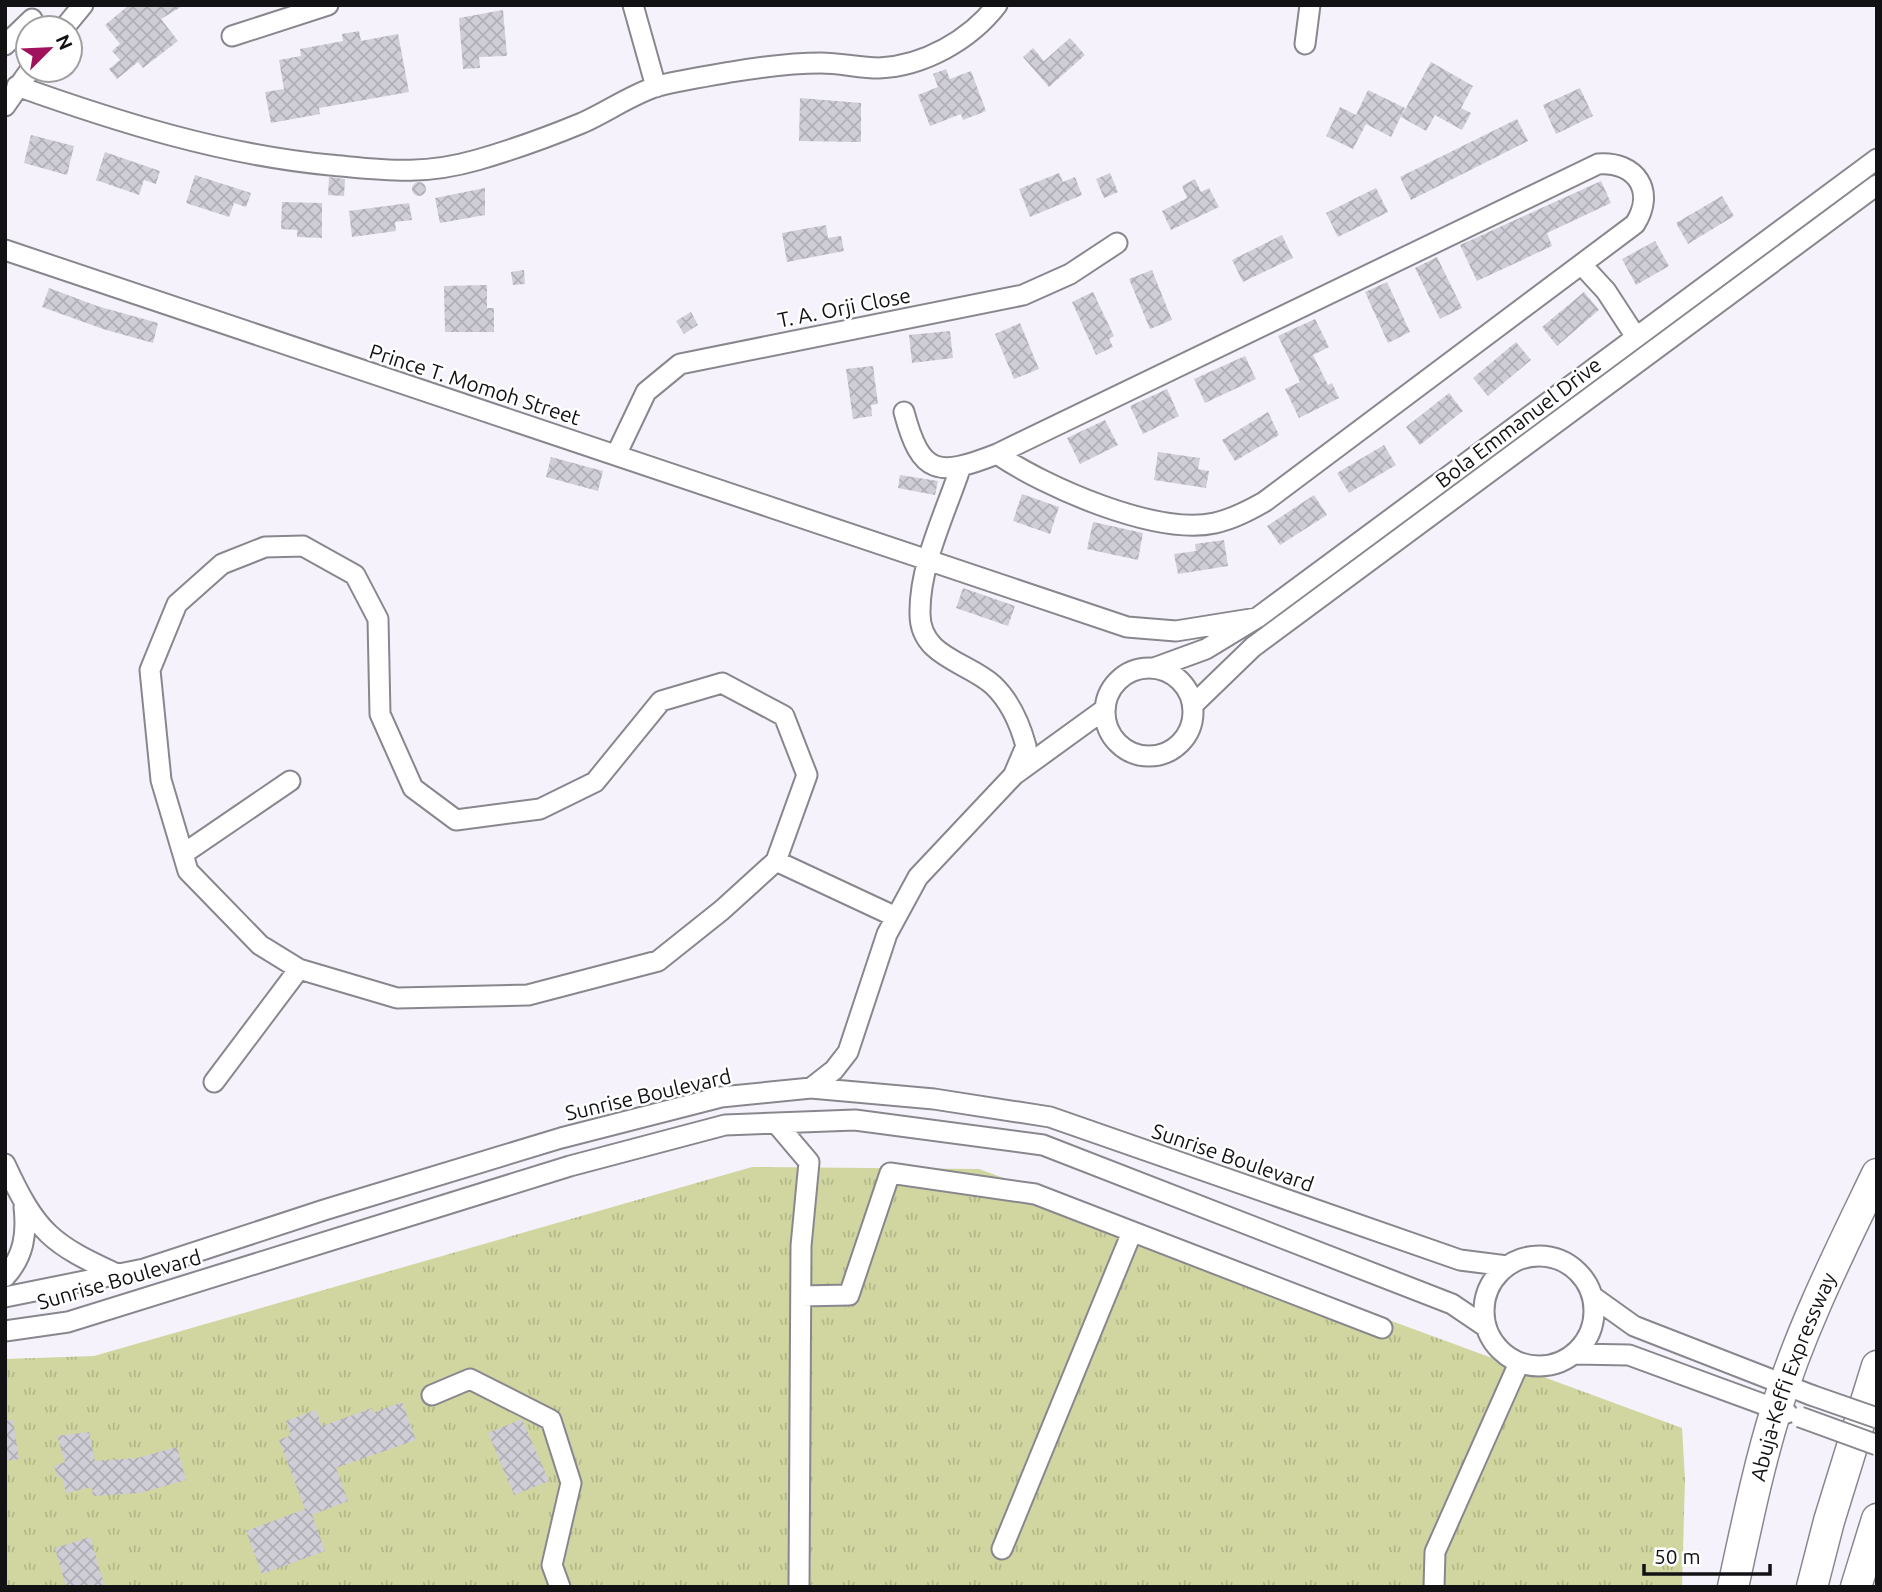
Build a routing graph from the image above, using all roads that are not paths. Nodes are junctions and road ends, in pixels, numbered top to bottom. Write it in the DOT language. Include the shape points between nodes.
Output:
graph roads {
  1 [pos="328,5"];
  2 [pos="633,5"];
  3 [pos="998,5"];
  4 [pos="1310,5"];
  5 [pos="233,36"];
  6 [pos="1305,44"];
  7 [pos="17,86"];
  8 [pos="656,87"];
  9 [pos="5,106"];
  10 [pos="1877,159"];
  11 [pos="1877,185"];
  12 [pos="1117,243"];
  13 [pos="5,250"];
  14 [pos="1582,265"];
  15 [pos="1636,337"];
  16 [pos="904,412"];
  17 [pos="997,454"];
  18 [pos="616,455"];
  19 [pos="960,469"];
  20 [pos="930,559"];
  21 [pos="1257,618"];
  22 [pos="1154,668"];
  23 [pos="1193,705"];
  24 [pos="1105,709"];
  25 [pos="1014,775"];
  26 [pos="290,781"];
  27 [pos="183,854"];
  28 [pos="776,861"];
  29 [pos="896,917"];
  30 [pos="299,969"];
  31 [pos="214,1082"];
  32 [pos="811,1088"];
  33 [pos="776,1123"];
  34 [pos="5,1164"];
  35 [pos="1877,1174"];
  36 [pos="23,1203"];
  37 [pos="1132,1232"];
  38 [pos="1507,1266"];
  39 [pos="119,1275"];
  40 [pos="5,1277"];
  41 [pos="801,1296"];
  42 [pos="1592,1296"];
  43 [pos="5,1297"];
  44 [pos="1486,1327"];
  45 [pos="1382,1328"];
  46 [pos="5,1331"];
  47 [pos="1575,1354"];
  48 [pos="1519,1363"];
  49 [pos="1877,1366"];
  50 [pos="432,1395"];
  51 [pos="1793,1401"];
  52 [pos="1877,1419"];
  53 [pos="1877,1445"];
  54 [pos="1877,1519"];
  55 [pos="1002,1549"];
  56 [pos="560,1587"];
  57 [pos="799,1587"];
  58 [pos="1434,1587"];
  59 [pos="1733,1587"];
  60 [pos="1812,1587"];
  61 [pos="1856,1587"];
  1 -- 5 [label="street"];
  2 -- 8 [label="street"];
  3 -- 8 [label="street" via="960,39 917,60 881,68 821,63 773,66"];
  4 -- 6 [label="street"];
  7 -- 8 [label="street" via="93,113 290,162 396,172 508,151"];
  7 -- 9 [label="street"];
  10 -- 15 [label="street, Bola Emmanuel Drive"];
  11 -- 23 [label="street, Bola Emmanuel Drive" via="1253,647"];
  12 -- 18 [label="street, T. A. Orji Close" via="1070,274 1023,295 680,364 646,392"];
  13 -- 18 [label="street, Prince T. Momoh Street"];
  14 -- 15 [label="street" via="1606,291"];
  14 -- 17 [label="street" via="1264,502 1223,521 1179,525 1130,514 1046,484"];
  14 -- 17 [label="street" via="1635,224 1643,212 1640,182 1629,169 1615,163 1598,164"];
  15 -- 21 [label="street, Bola Emmanuel Drive"];
  16 -- 19 [label="street" via="916,452 940,468"];
  17 -- 19 [label="street"];
  18 -- 20 [label="street, Prince T. Momoh Street"];
  19 -- 20 [label="street"];
  20 -- 21 [label="street, Prince T. Momoh Street" via="1139,629 1176,631"];
  20 -- 25 [label="street" via="919,617 923,633 945,657 992,684 1009,704 1026,746"];
  21 -- 22 [label="street, Bola Emmanuel Drive" via="1206,649"];
  22 -- 23 [label="street" via="1179,679"];
  22 -- 24 [label="street" via="1133,671 1116,683"];
  23 -- 24 [label="street" via="1188,734 1178,746 1151,756 1122,747 1112,736"];
  24 -- 25 [label="street"];
  25 -- 29 [label="street" via="918,877"];
  26 -- 27 [label="street"];
  27 -- 28 [label="street" via="161,780 150,670 177,604 222,564 265,547 303,545 355,575 378,619 380,714 413,788 456,820 540,809 595,782 661,701 722,683 784,716 807,775"];
  27 -- 30 [label="street" via="188,871 260,946"];
  28 -- 29 [label="street"];
  28 -- 30 [label="street" via="658,961 528,995 397,998"];
  29 -- 32 [label="street" via="848,1052"];
  30 -- 31 [label="street"];
  32 -- 38 [label="street, Sunrise Boulevard" via="1050,1116 1460,1260"];
  32 -- 39 [label="street, Sunrise Boulevard" via="721,1097 561,1138"];
  33 -- 41 [label="street" via="809,1162"];
  33 -- 44 [label="street, Sunrise Boulevard" via="855,1120 1043,1145 1452,1304"];
  33 -- 46 [label="street, Sunrise Boulevard" via="725,1125 569,1166 68,1322"];
  34 -- 36 [label="street"];
  35 -- 51 [label="highway, Abuja-Keffi Expressway" via="1825,1279"];
  36 -- 39 [label="street" via="59,1245"];
  36 -- 40 [label="street" via="27,1233 16,1265"];
  37 -- 41 [label="street" via="1035,1194 890,1173 849,1296"];
  37 -- 45 [label="street"];
  37 -- 55 [label="street"];
  38 -- 42 [label="street" via="1540,1255 1557,1258 1585,1280"];
  38 -- 44 [label="street" via="1486,1293"];
  39 -- 43 [label="street, Sunrise Boulevard"];
  41 -- 57 [label="street"];
  42 -- 47 [label="street" via="1592,1328"];
  42 -- 51 [label="street" via="1634,1326"];
  44 -- 48 [label="street" via="1504,1355"];
  47 -- 48 [label="street" via="1548,1366"];
  47 -- 51 [label="street" via="1629,1355"];
  48 -- 58 [label="street" via="1435,1552"];
  49 -- 60 [label="highway"];
  50 -- 56 [label="street" via="470,1379 551,1420 571,1483 552,1565"];
  51 -- 52 [label="street, bridge"];
  51 -- 53 [label="street, bridge"];
  51 -- 59 [label="highway, Abuja-Keffi Expressway"];
  54 -- 61 [label="highway"];
}
